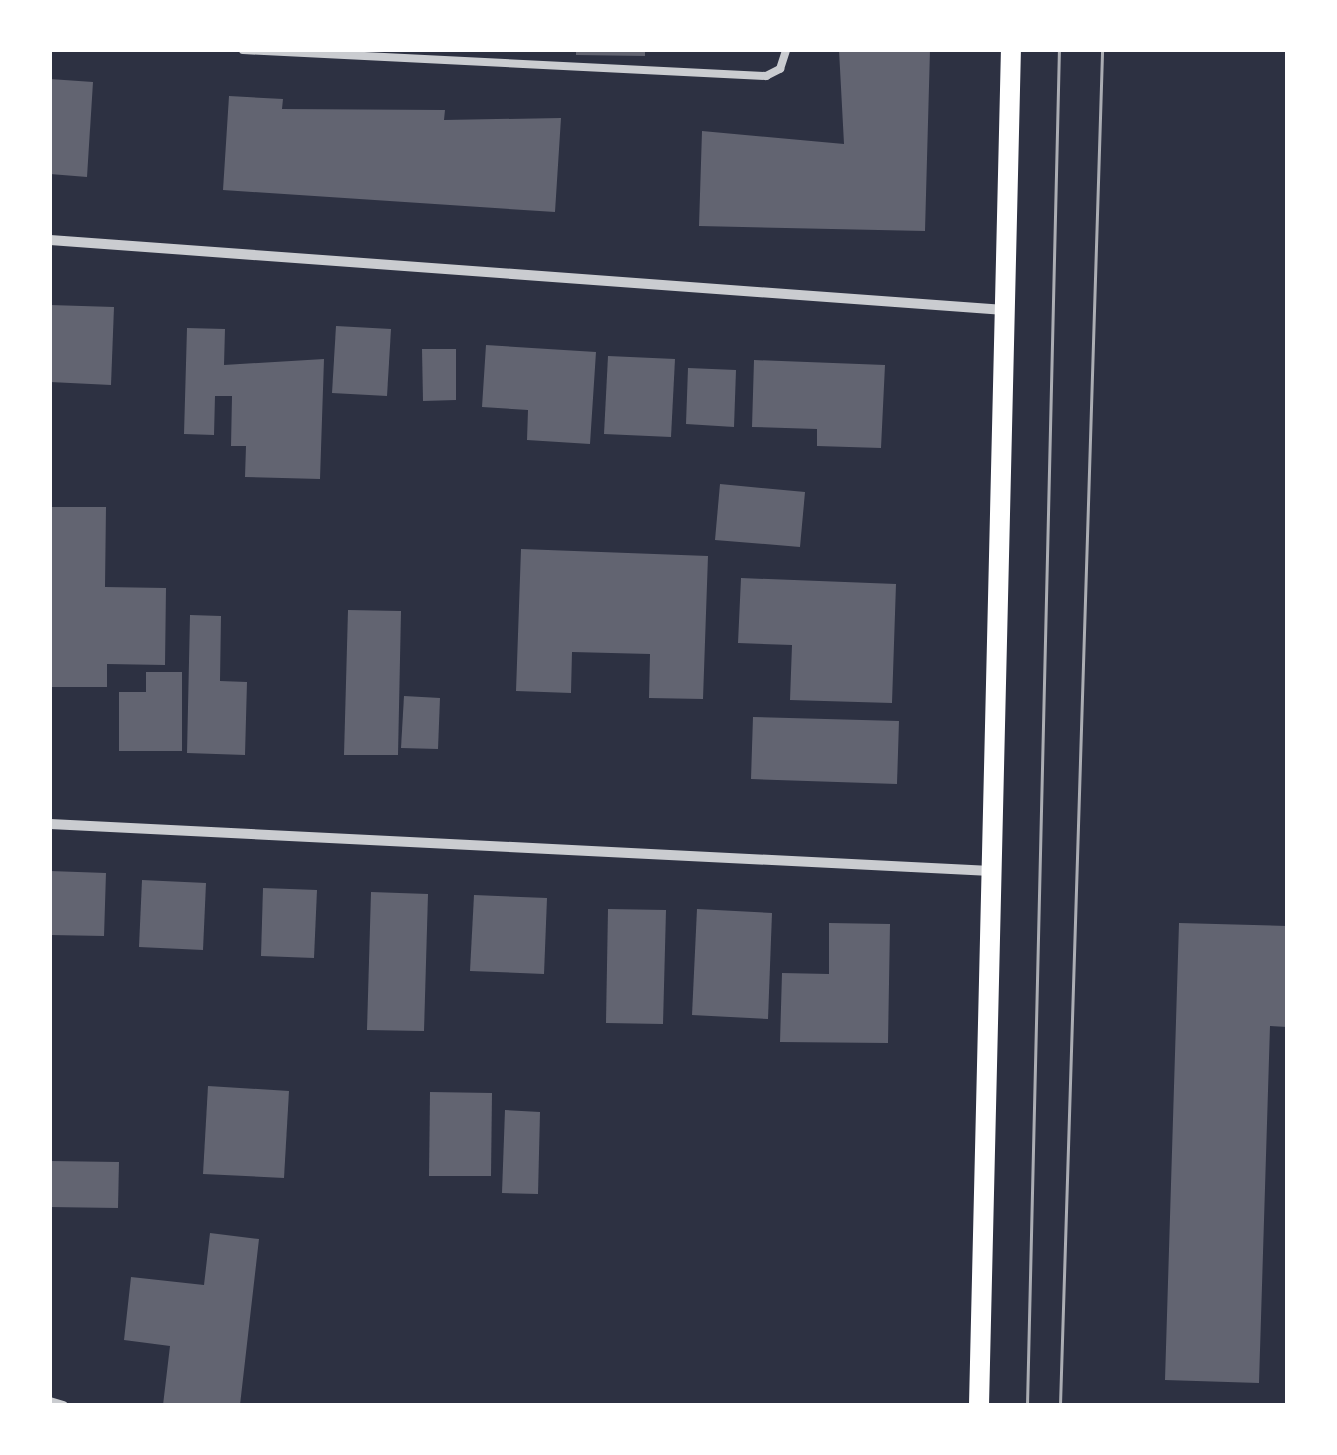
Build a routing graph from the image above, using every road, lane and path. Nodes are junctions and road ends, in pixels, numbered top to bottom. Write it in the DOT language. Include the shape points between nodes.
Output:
graph roads {
  1 [pos="243,50"];
  2 [pos="786,50"];
  3 [pos="1011,50"];
  4 [pos="50,240"];
  5 [pos="1004,310"];
  6 [pos="50,824"];
  7 [pos="991,872"];
  8 [pos="50,1401"];
  9 [pos="63,1405"];
  10 [pos="979,1405"];
  1 -- 2 [label="lane" via="766,76 780,69"];
  3 -- 5 [label="main road"];
  4 -- 5 [label="street"];
  5 -- 7 [label="main road"];
  6 -- 7 [label="street"];
  7 -- 10 [label="main road"];
  8 -- 9 [label="lane"];
}
